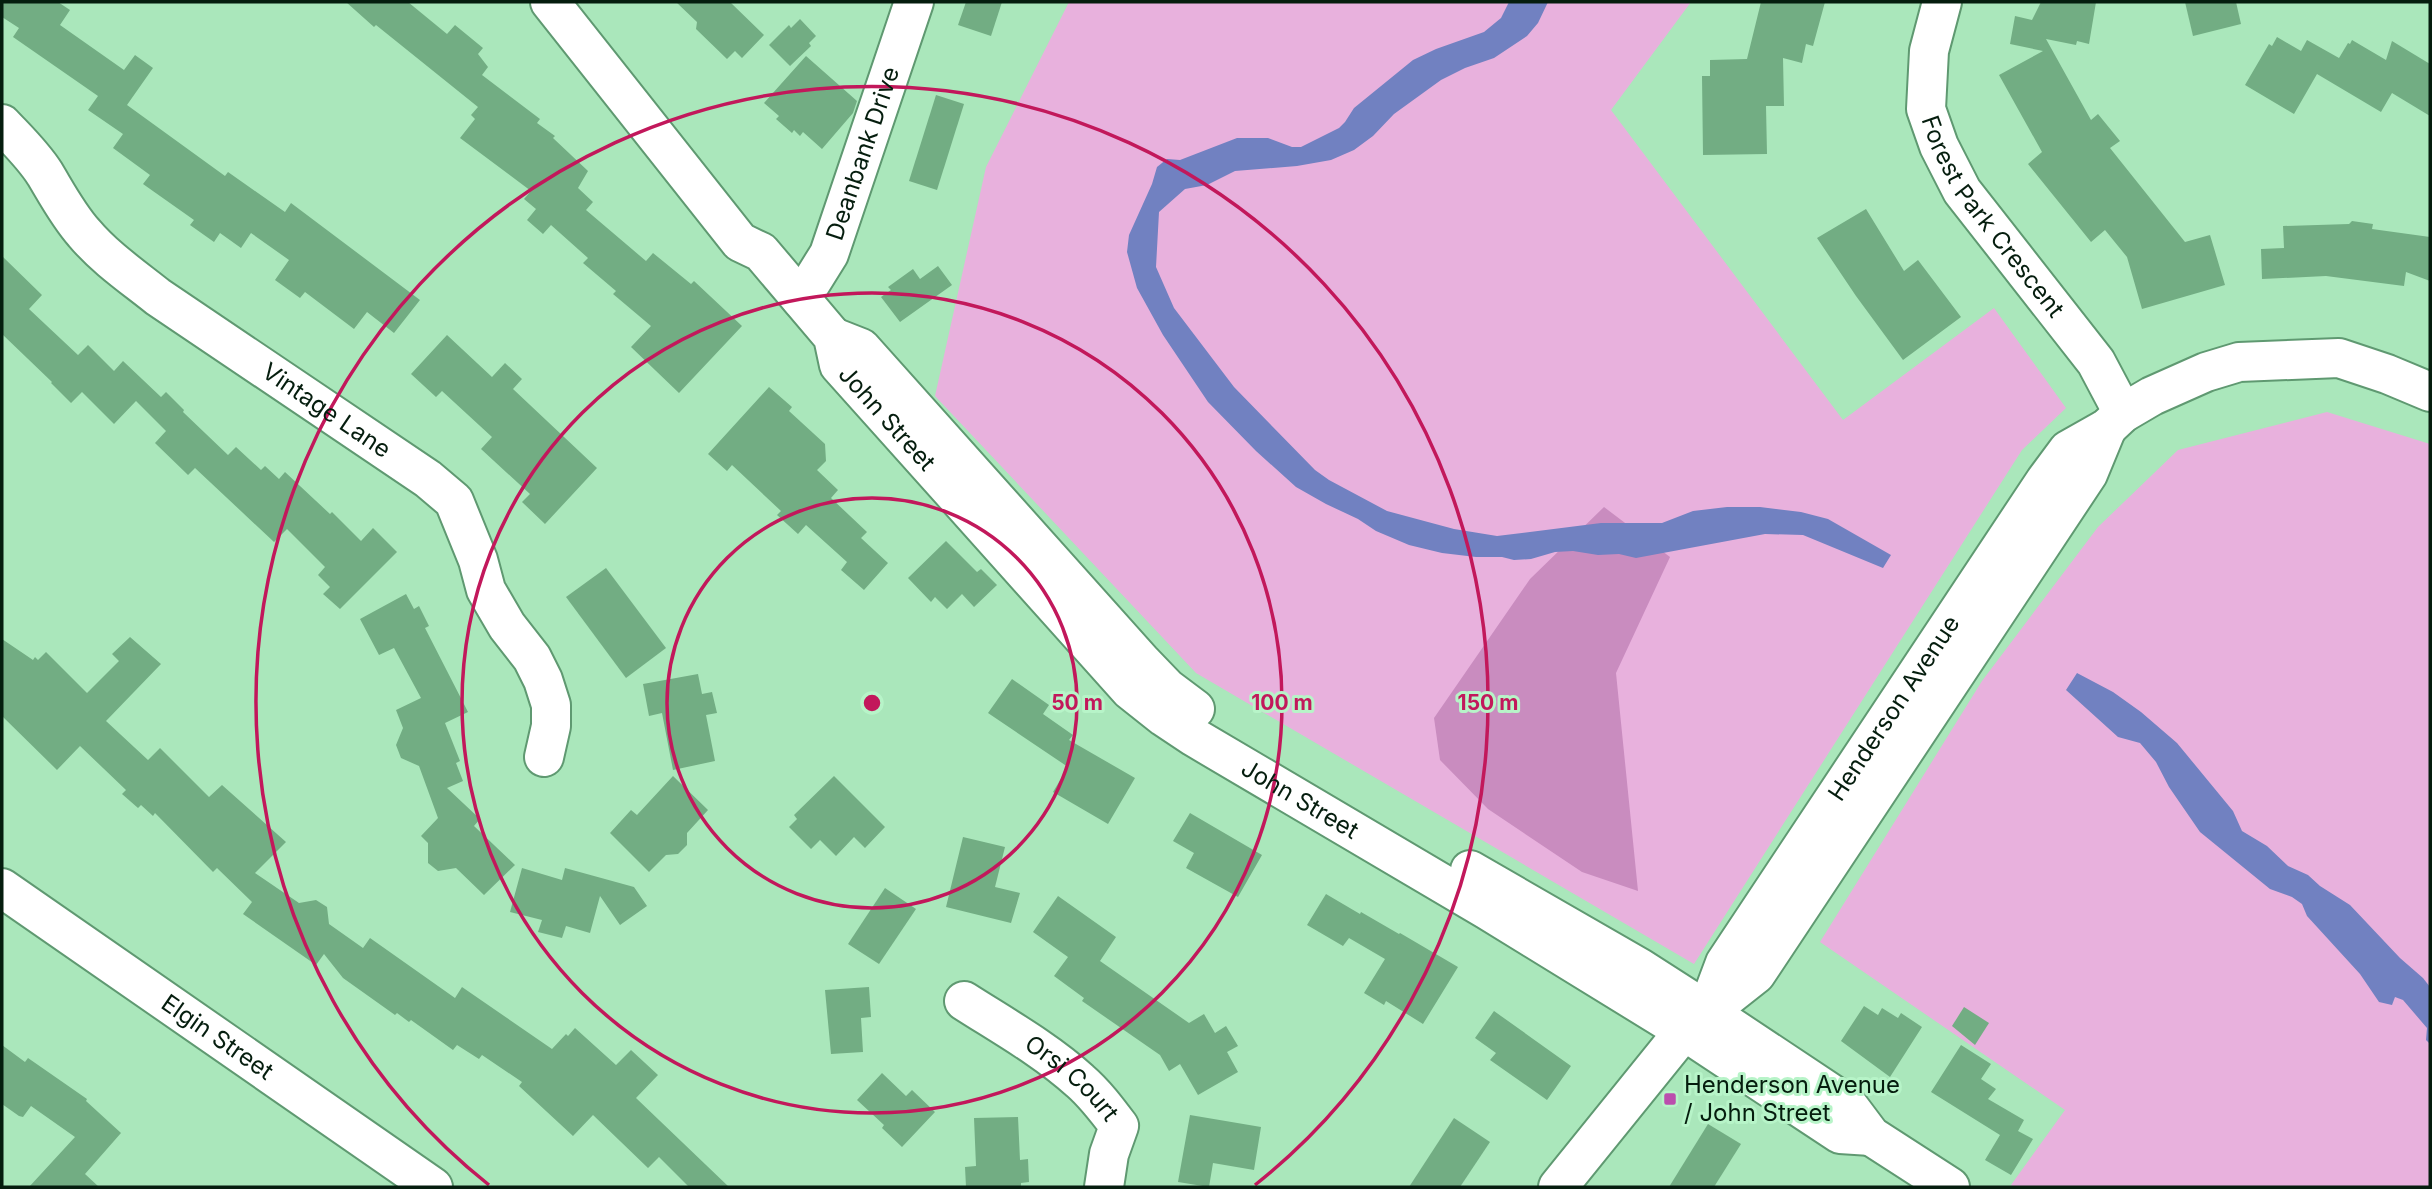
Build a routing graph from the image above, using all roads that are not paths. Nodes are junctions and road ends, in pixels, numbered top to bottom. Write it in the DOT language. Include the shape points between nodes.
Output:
graph roads {
  1 [pos="559,2"];
  2 [pos="914,2"];
  3 [pos="1942,2"];
  4 [pos="2,124"];
  5 [pos="801,299"];
  6 [pos="2430,392"];
  7 [pos="2115,421"];
  8 [pos="544,757"];
  9 [pos="2,888"];
  10 [pos="964,1001"];
  11 [pos="1695,1021"];
  12 [pos="433,1187"];
  13 [pos="1104,1187"];
  14 [pos="1558,1187"];
  15 [pos="1950,1187"];
  1 -- 5 [label="street, John Street" via="740,242 761,252"];
  2 -- 5 [label="street, Deanbank Drive" via="830,254"];
  3 -- 7 [label="street, Forest Park Crescent" via="1929,51 1926,109 1939,146 1962,191 2096,362"];
  4 -- 8 [label="street, Vintage Lane" via="31,155 85,234 121,268 454,501 486,590 543,681 551,705"];
  5 -- 11 [label="street, John Street" via="832,337 839,365 1130,690 1164,717 1487,910"];
  6 -- 7 [label="street, Henderson Avenue" via="2339,359 2239,362 2152,396"];
  7 -- 11 [label="street, Henderson Avenue" via="2068,450 2045,481 1725,963"];
  9 -- 12 [label="street, Elgin Street"];
  10 -- 13 [label="street, Orsi Court" via="1079,1079 1119,1126"];
  11 -- 14 [label="street, Henderson Avenue"];
  11 -- 15 [label="street, John Street" via="1847,1104 1871,1136"];
}
